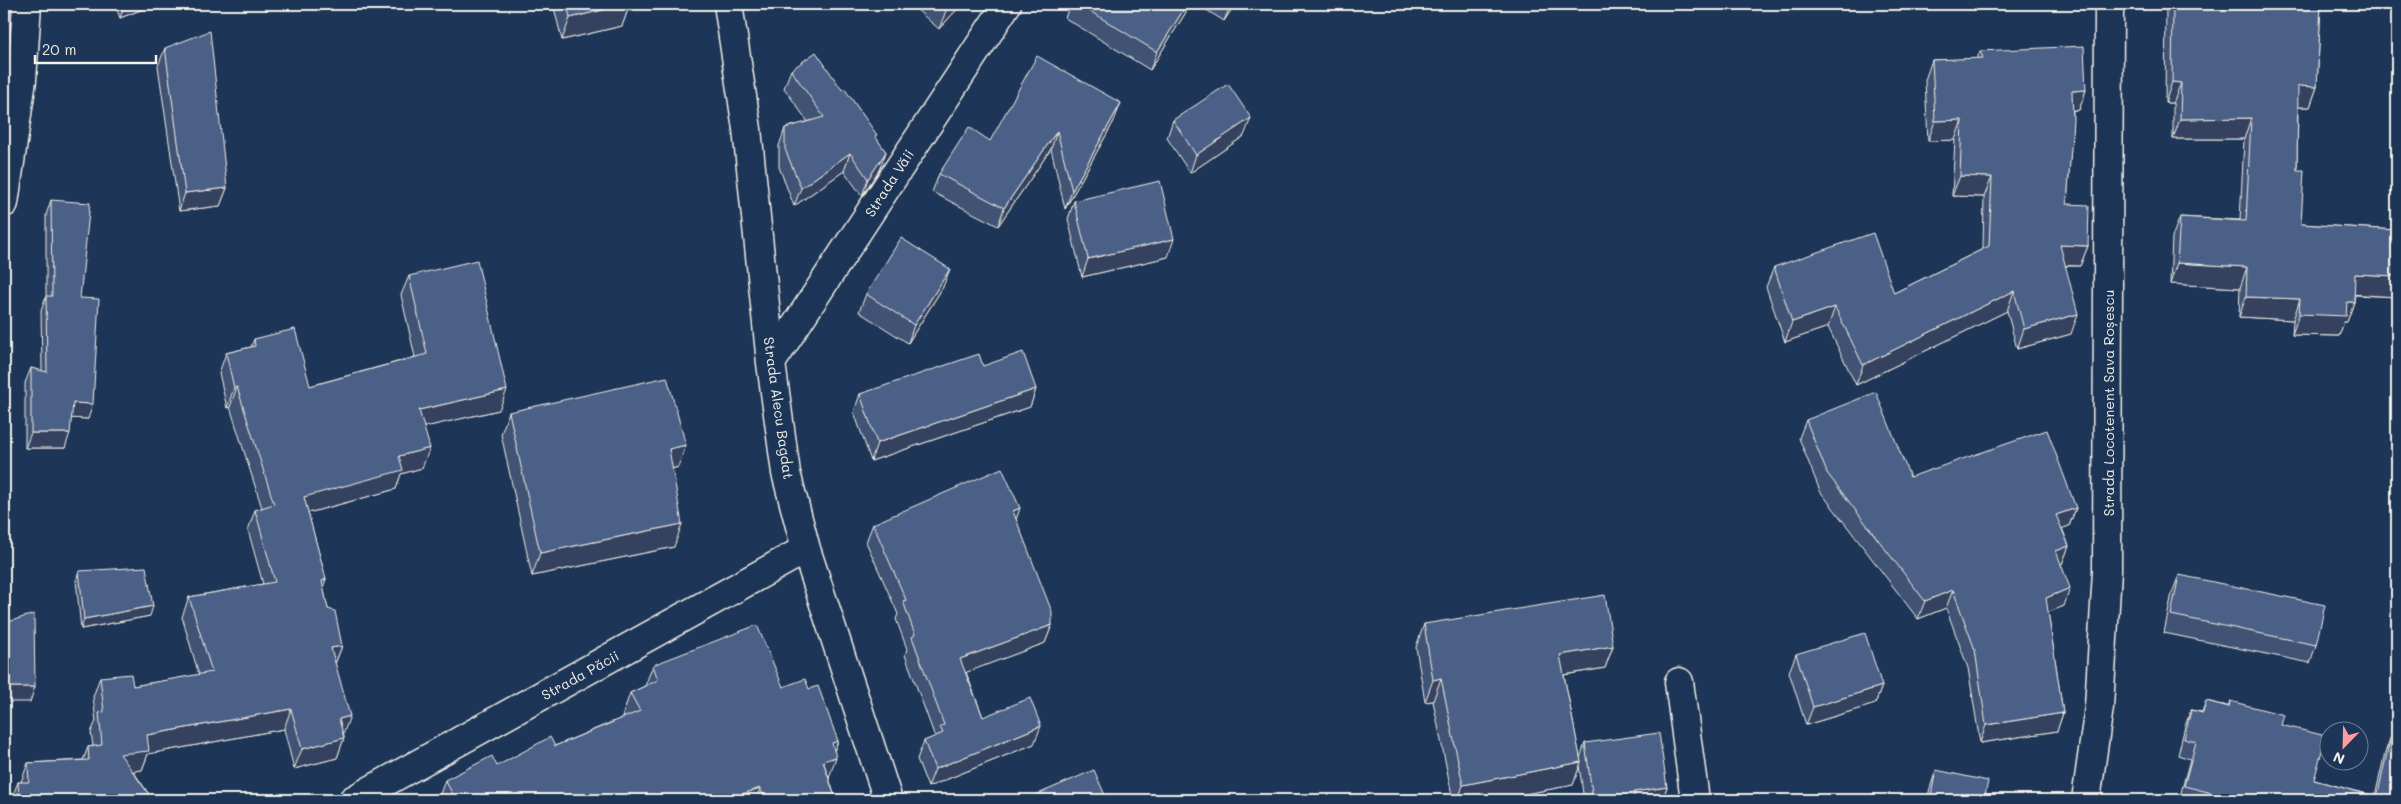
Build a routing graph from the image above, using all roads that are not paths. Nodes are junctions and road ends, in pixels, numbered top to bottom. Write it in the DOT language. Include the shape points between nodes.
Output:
graph roads {
  1 [pos="27,4"];
  2 [pos="728,4"];
  3 [pos="1007,4"];
  4 [pos="2109,4"];
  5 [pos="4,203"];
  6 [pos="771,363"];
  7 [pos="806,549"];
  8 [pos="1680,682"];
  9 [pos="353,800"];
  10 [pos="888,800"];
  11 [pos="1695,800"];
  12 [pos="2086,800"];
  1 -- 5 [label="street" via="22,80"];
  2 -- 6 [label="street, Strada Alecu Bagdat" via="747,129"];
  3 -- 6 [label="street, Strada Văii"];
  4 -- 12 [label="street, Strada Locotenent Sava Roșescu" via="2107,571 2099,707"];
  6 -- 7 [label="street, Strada Alecu Bagdat" via="786,473"];
  7 -- 9 [label="street, Strada Păcii"];
  7 -- 10 [label="street, Strada Alecu Bagdat"];
  8 -- 11 [label="street"];
}
